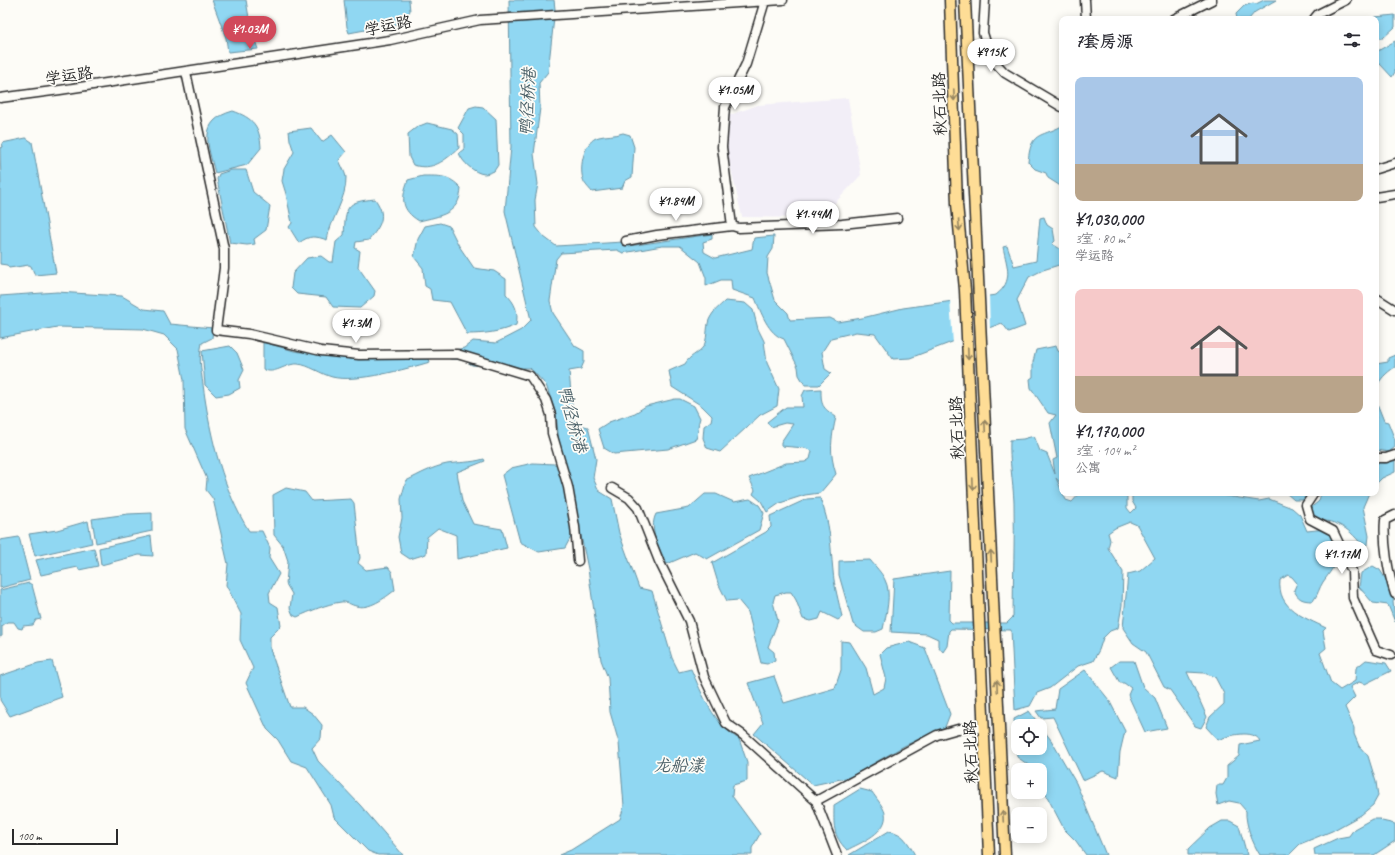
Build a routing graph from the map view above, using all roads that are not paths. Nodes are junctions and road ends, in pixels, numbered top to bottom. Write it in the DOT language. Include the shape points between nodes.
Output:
graph roads {
  1 [pos="783,0"];
  2 [pos="950,0"];
  3 [pos="965,0"];
  4 [pos="986,0"];
  5 [pos="1085,0"];
  6 [pos="1212,0"];
  7 [pos="1346,0"];
  8 [pos="765,1"];
  9 [pos="1086,16"];
  10 [pos="1180,16"];
  11 [pos="1316,16"];
  12 [pos="186,72"];
  13 [pos="0,98"];
  14 [pos="1059,105"];
  15 [pos="1395,163"];
  16 [pos="1379,168"];
  17 [pos="1395,194"];
  18 [pos="1379,197"];
  19 [pos="897,218"];
  20 [pos="732,226"];
  21 [pos="626,241"];
  22 [pos="1379,300"];
  23 [pos="1395,310"];
  24 [pos="1395,455"];
  25 [pos="1379,458"];
  26 [pos="612,488"];
  27 [pos="1312,496"];
  28 [pos="1395,515"];
  29 [pos="578,561"];
  30 [pos="1395,594"];
  31 [pos="1391,655"];
  32 [pos="984,728"];
  33 [pos="816,801"];
  34 [pos="837,855"];
  35 [pos="989,855"];
  36 [pos="1005,855"];
  1 -- 8 [label="street, 学运路"];
  2 -- 32 [label="main road, 秋石北路, one-way" via="957,204 965,290"];
  36 -- 3 [label="main road, 秋石北路, one-way"];
  4 -- 14 [label="street" via="983,33 990,58 1005,73"];
  5 -- 9 [label="street"];
  6 -- 10 [label="street"];
  7 -- 11 [label="street"];
  8 -- 12 [label="street, 学运路" via="480,20 390,40"];
  8 -- 20 [label="street" via="746,64 725,108 722,147"];
  12 -- 13 [label="street, 学运路"];
  12 -- 29 [label="street" via="224,249 216,330 249,334 321,351 351,354 457,354 530,376 546,400 551,415 552,433 576,527"];
  15 -- 16 [label="street"];
  17 -- 18 [label="street"];
  19 -- 20 [label="street" via="842,224 739,228"];
  20 -- 21 [label="street"];
  22 -- 23 [label="street"];
  24 -- 25 [label="street"];
  26 -- 33 [label="street" via="629,498 638,508 659,561 689,620 704,677 726,722"];
  27 -- 31 [label="street" via="1306,505 1310,519 1333,531 1352,571 1353,598 1376,650"];
  28 -- 30 [label="street" via="1385,520 1384,532 1389,577"];
  32 -- 33 [label="street" via="958,729 937,735"];
  32 -- 35 [label="main road, 秋石北路"];
  33 -- 34 [label="street"];
}
